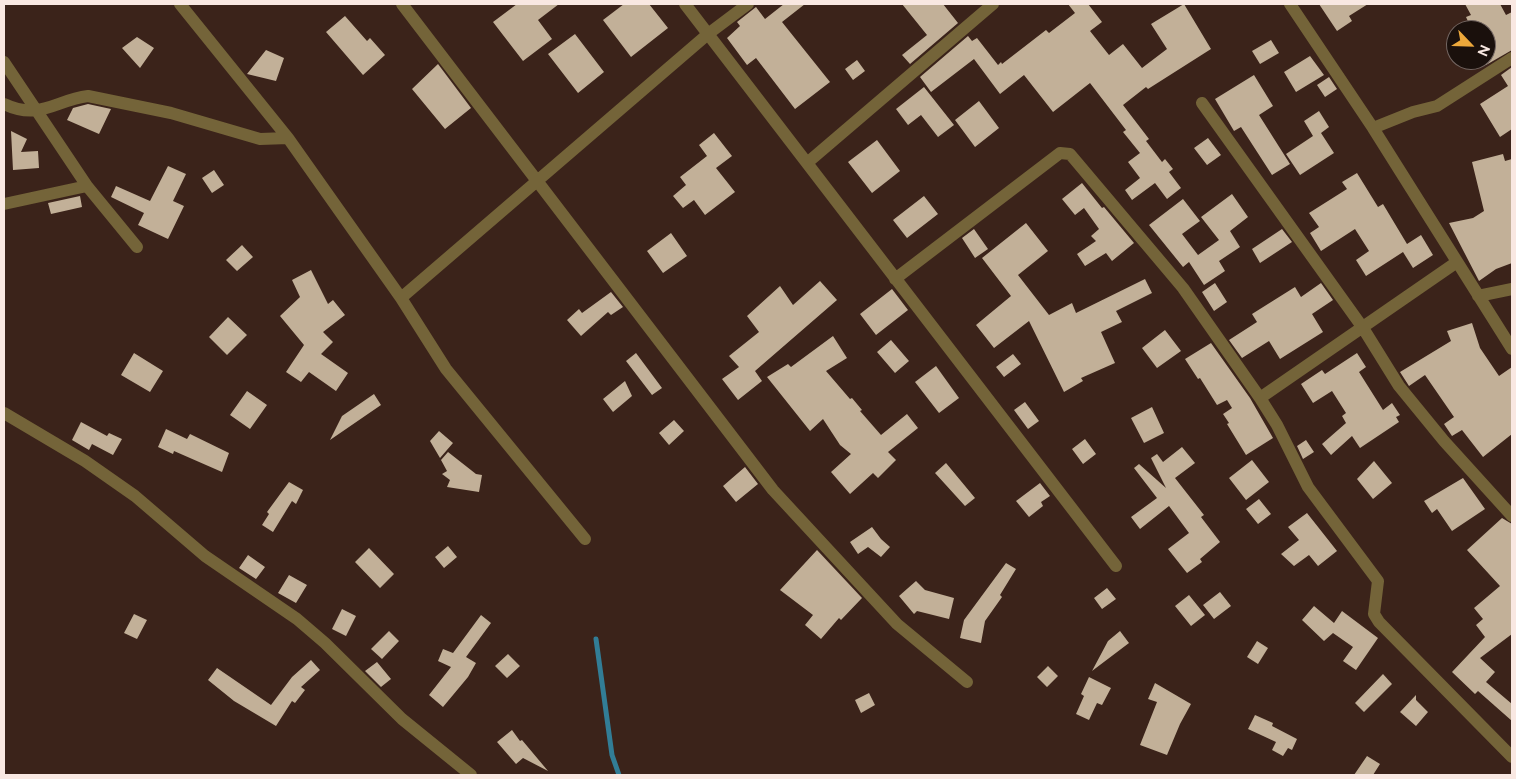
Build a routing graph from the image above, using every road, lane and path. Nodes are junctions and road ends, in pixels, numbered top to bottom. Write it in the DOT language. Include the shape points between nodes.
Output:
graph roads {
  1 [pos="180,4"];
  2 [pos="402,4"];
  3 [pos="685,4"];
  4 [pos="748,4"];
  5 [pos="993,4"];
  6 [pos="1290,4"];
  7 [pos="708,34"];
  8 [pos="1512,58"];
  9 [pos="4,62"];
  10 [pos="1202,103"];
  11 [pos="4,104"];
  12 [pos="36,110"];
  13 [pos="1373,128"];
  14 [pos="288,138"];
  15 [pos="807,163"];
  16 [pos="538,179"];
  17 [pos="86,186"];
  18 [pos="4,204"];
  19 [pos="137,247"];
  20 [pos="1457,262"];
  21 [pos="895,279"];
  22 [pos="1512,289"];
  23 [pos="1478,296"];
  24 [pos="401,298"];
  25 [pos="1364,328"];
  26 [pos="1512,349"];
  27 [pos="1260,398"];
  28 [pos="4,413"];
  29 [pos="1512,516"];
  30 [pos="584,539"];
  31 [pos="1116,566"];
  32 [pos="967,682"];
  33 [pos="1512,757"];
  34 [pos="471,775"];
  1 -- 14 [label="street"];
  2 -- 16 [label="street"];
  3 -- 7 [label="street"];
  4 -- 7 [label="street"];
  5 -- 15 [label="street"];
  6 -- 13 [label="street"];
  7 -- 15 [label="street"];
  7 -- 16 [label="street"];
  8 -- 13 [label="street" via="1437,106"];
  9 -- 12 [label="street"];
  10 -- 25 [label="street"];
  11 -- 12 [label="street" via="24,112"];
  12 -- 14 [label="street" via="88,96 171,113 260,139"];
  12 -- 17 [label="street"];
  13 -- 20 [label="street"];
  14 -- 24 [label="street"];
  15 -- 21 [label="street"];
  16 -- 24 [label="street"];
  16 -- 32 [label="street" via="773,490 897,624"];
  17 -- 18 [label="street"];
  17 -- 19 [label="street"];
  20 -- 23 [label="street"];
  20 -- 25 [label="street"];
  21 -- 27 [label="street" via="1060,153 1070,154 1183,288"];
  21 -- 31 [label="street"];
  22 -- 23 [label="street"];
  23 -- 26 [label="street"];
  24 -- 30 [label="street" via="446,369"];
  25 -- 27 [label="street"];
  25 -- 29 [label="street" via="1399,386"];
  27 -- 33 [label="street" via="1308,487 1378,581 1374,614 1379,622"];
  28 -- 34 [label="street" via="85,460 135,496 206,556 297,619 325,642 402,719"];
}
